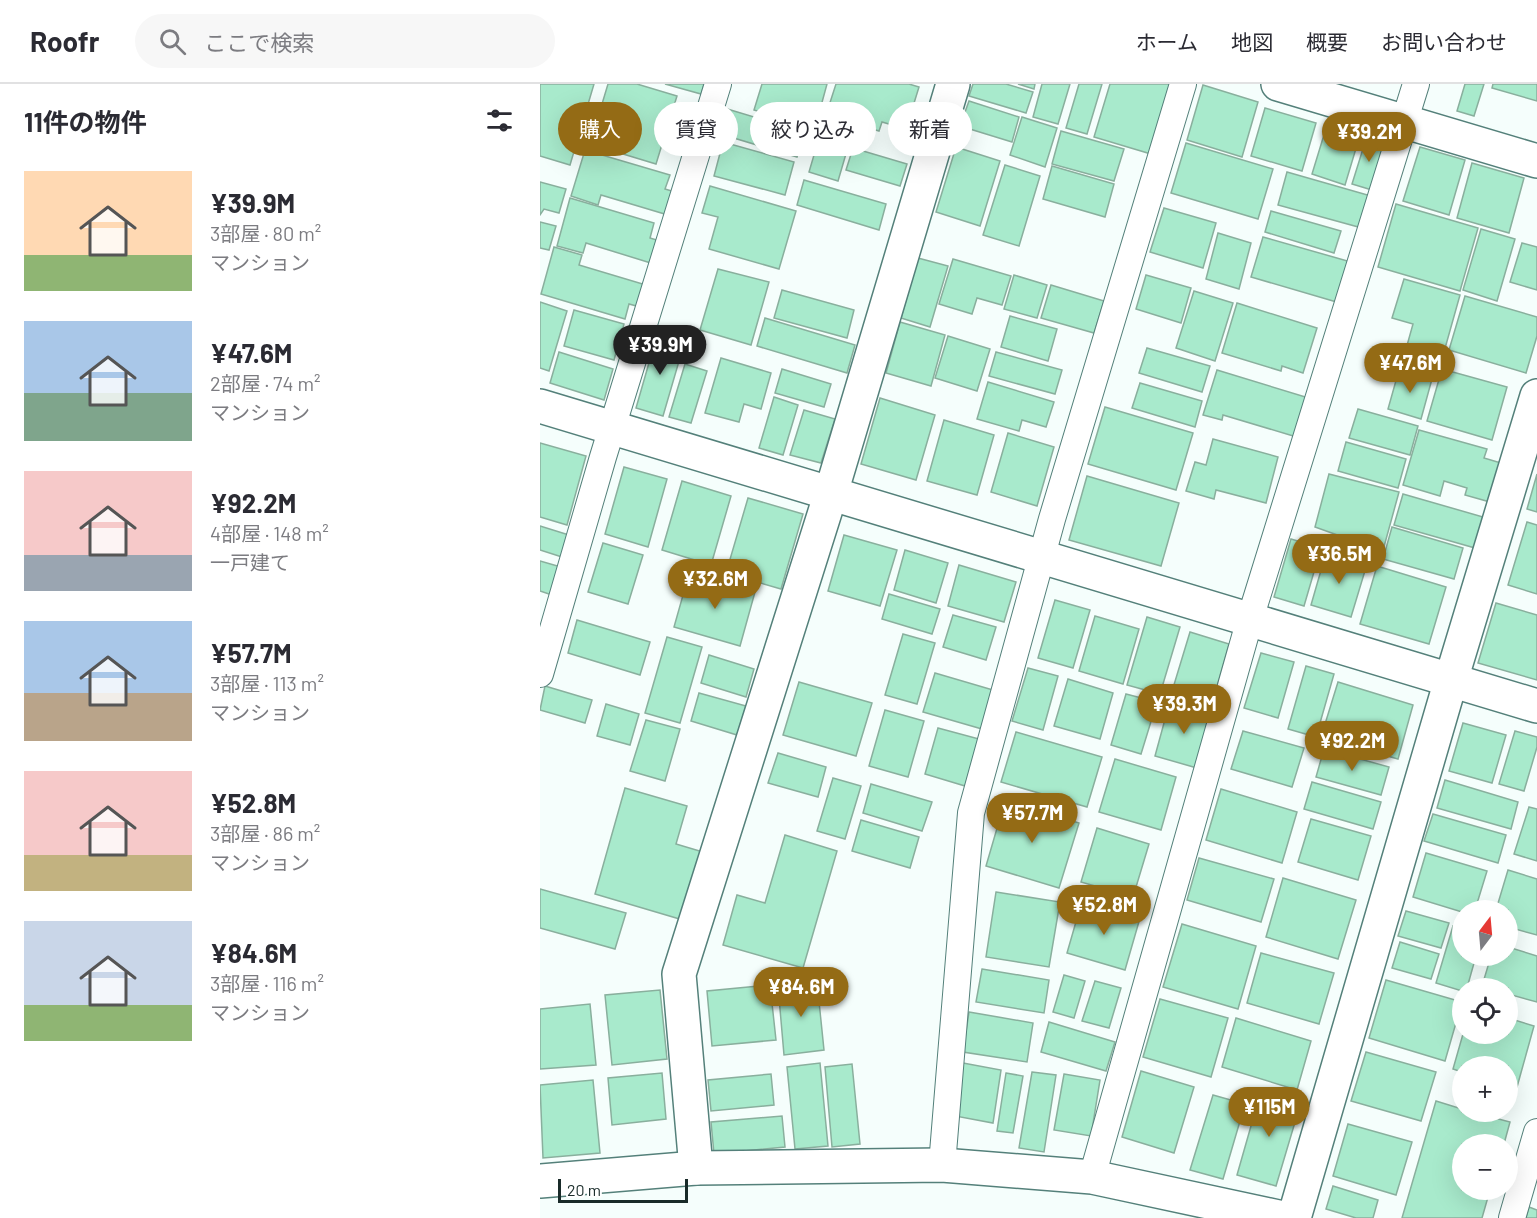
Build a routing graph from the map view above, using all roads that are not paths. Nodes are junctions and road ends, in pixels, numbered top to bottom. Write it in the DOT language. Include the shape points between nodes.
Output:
graph roads {
  1 [pos="718,84"];
  2 [pos="953,84"];
  3 [pos="1183,84"];
  4 [pos="1278,84"];
  5 [pos="1416,84"];
  6 [pos="1405,122"];
  7 [pos="1537,161"];
  8 [pos="1537,396"];
  9 [pos="540,406"];
  10 [pos="612,428"];
  11 [pos="831,493"];
  12 [pos="1042,557"];
  13 [pos="1250,619"];
  14 [pos="540,674"];
  15 [pos="1451,680"];
  16 [pos="1537,706"];
  17 [pos="1537,1132"];
  18 [pos="942,1165"];
  19 [pos="696,1168"];
  20 [pos="1092,1177"];
  21 [pos="540,1181"];
  22 [pos="1283,1218"];
  23 [pos="1294,1218"];
  24 [pos="1512,1218"];
  1 -- 10 [label="lane"];
  2 -- 11 [label="street"];
  3 -- 12 [label="lane"];
  4 -- 6 [label="street"];
  5 -- 6 [label="lane"];
  6 -- 7 [label="street"];
  6 -- 13 [label="lane"];
  8 -- 15 [label="street"];
  9 -- 10 [label="street"];
  10 -- 11 [label="street"];
  10 -- 14 [label="lane"];
  11 -- 12 [label="street"];
  11 -- 19 [label="street" via="679,974"];
  12 -- 13 [label="street"];
  12 -- 18 [label="lane" via="971,813"];
  13 -- 15 [label="street"];
  13 -- 20 [label="lane"];
  15 -- 16 [label="street"];
  15 -- 23 [label="street"];
  17 -- 24 [label="lane"];
  18 -- 19 [label="street"];
  18 -- 20 [label="street"];
  19 -- 21 [label="street"];
  20 -- 22 [label="street"];
}
